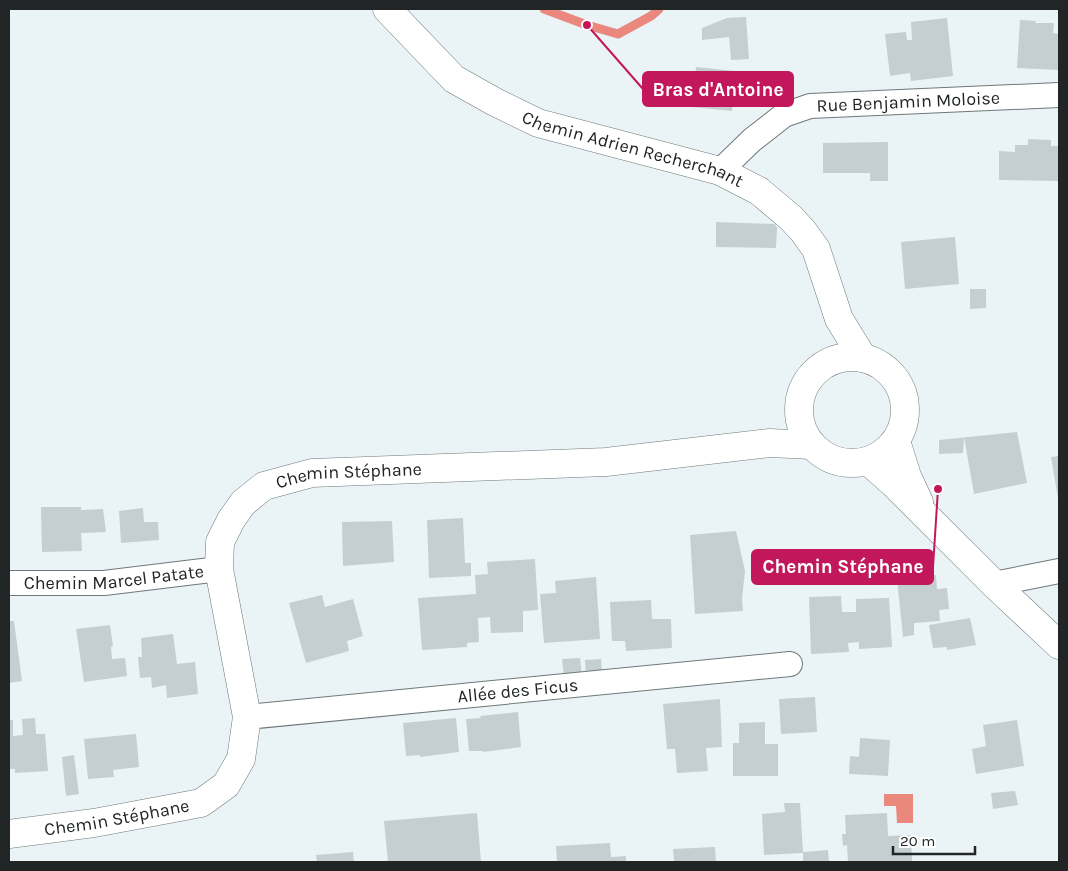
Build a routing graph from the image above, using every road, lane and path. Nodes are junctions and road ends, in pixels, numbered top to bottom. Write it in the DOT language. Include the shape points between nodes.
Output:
graph roads {
  1 [pos="387,9"];
  2 [pos="1059,95"];
  3 [pos="720,171"];
  4 [pos="839,320"];
  5 [pos="863,358"];
  6 [pos="834,360"];
  7 [pos="799,412"];
  8 [pos="896,440"];
  9 [pos="770,443"];
  10 [pos="812,445"];
  11 [pos="868,461"];
  12 [pos="925,515"];
  13 [pos="219,569"];
  14 [pos="1059,571"];
  15 [pos="9,583"];
  16 [pos="994,584"];
  17 [pos="1059,645"];
  18 [pos="790,664"];
  19 [pos="247,717"];
  20 [pos="9,834"];
  1 -- 3 [label="main road, Chemin Adrien Recherchant" via="454,79 538,123"];
  2 -- 3 [label="street, Rue Benjamin Moloise" via="810,106 784,115"];
  3 -- 4 [label="main road, Chemin Adrien Recherchant" via="759,191 803,232 816,249"];
  4 -- 5 [label="main road, Chemin Adrien Recherchant"];
  4 -- 6 [label="main road, Chemin Adrien Recherchant"];
  5 -- 6 [label="main road"];
  5 -- 8 [label="main road" via="879,364 893,376 902,390 904,425"];
  6 -- 7 [label="main road" via="822,366 804,386"];
  7 -- 9 [label="main road"];
  7 -- 10 [label="main road" via="805,435"];
  8 -- 11 [label="main road" via="884,453"];
  8 -- 12 [label="main road" via="907,476"];
  9 -- 10 [label="main road, Chemin Stéphane"];
  9 -- 13 [label="main road, Chemin Stéphane" via="606,462 312,473 264,486 243,503 220,542"];
  10 -- 11 [label="main road" via="838,461"];
  11 -- 12 [label="main road"];
  12 -- 16 [label="main road"];
  13 -- 15 [label="street, Chemin Marcel Patate" via="104,583"];
  13 -- 19 [label="main road, Chemin Stéphane"];
  14 -- 16 [label="street"];
  16 -- 17 [label="main road"];
  18 -- 19 [label="street, Allée des Ficus"];
  19 -- 20 [label="main road, Chemin Stéphane" via="241,759 226,785 201,803 94,823"];
}
